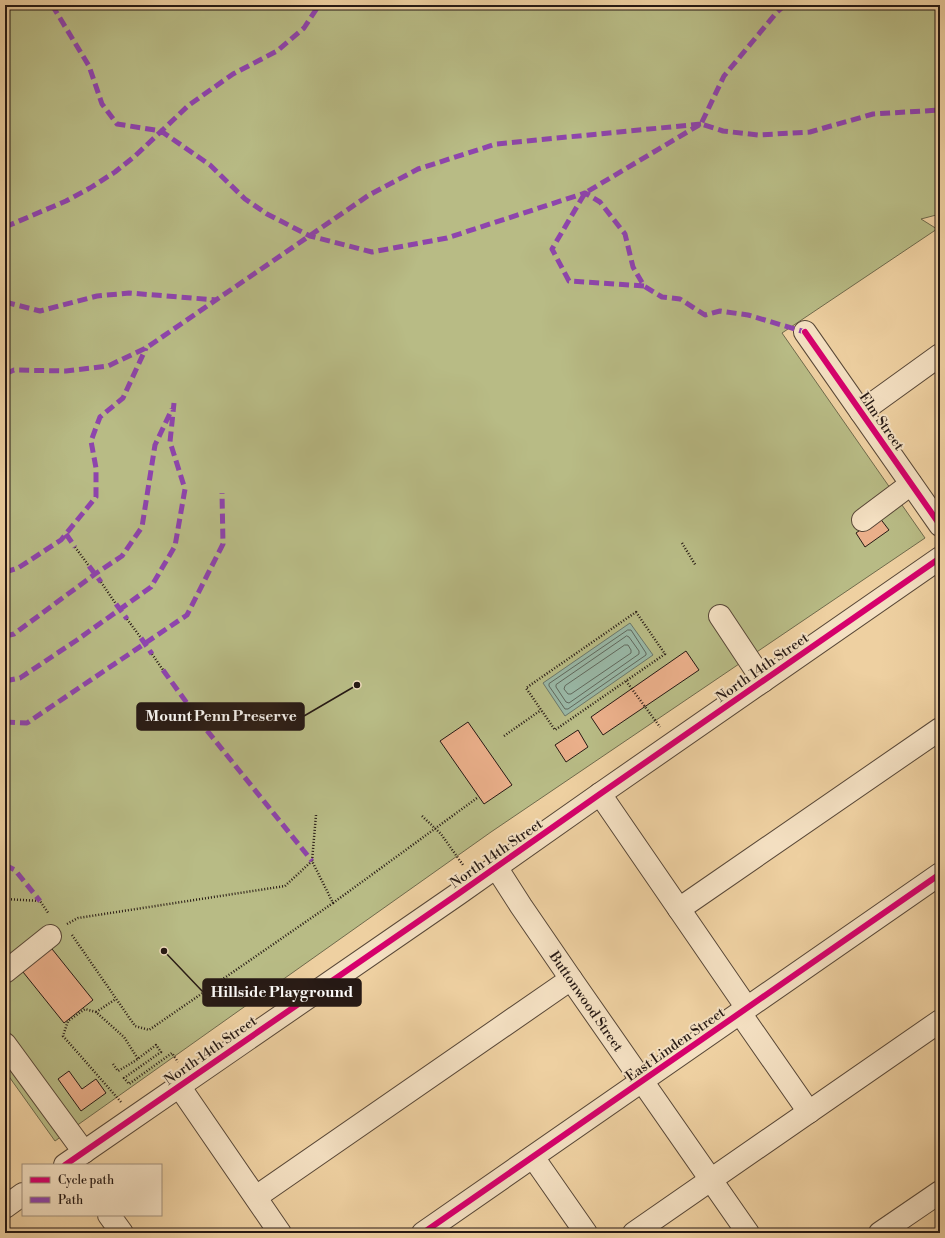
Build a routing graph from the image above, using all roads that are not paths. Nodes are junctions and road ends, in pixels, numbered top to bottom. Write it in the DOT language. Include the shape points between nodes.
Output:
graph roads {
  1 [pos="805,332"];
  2 [pos="940,355"];
  3 [pos="861,412"];
  4 [pos="911,484"];
  5 [pos="863,520"];
  6 [pos="940,525"];
  7 [pos="940,558"];
  8 [pos="720,616"];
  9 [pos="763,681"];
  10 [pos="940,729"];
  11 [pos="600,794"];
  12 [pos="496,867"];
  13 [pos="940,874"];
  14 [pos="679,909"];
  15 [pos="59,928"];
  16 [pos="5,972"];
  17 [pos="570,979"];
  18 [pos="743,1010"];
  19 [pos="940,1021"];
  20 [pos="5,1044"];
  21 [pos="642,1081"];
  22 [pos="184,1083"];
  23 [pos="809,1112"];
  24 [pos="533,1157"];
  25 [pos="74,1161"];
  26 [pos="711,1180"];
  27 [pos="940,1192"];
  28 [pos="22,1195"];
  29 [pos="256,1196"];
  30 [pos="5,1207"];
  31 [pos="110,1216"];
  32 [pos="905,1226"];
  33 [pos="122,1233"];
  34 [pos="280,1233"];
  35 [pos="423,1233"];
  36 [pos="586,1233"];
  37 [pos="634,1233"];
  38 [pos="748,1233"];
  39 [pos="880,1233"];
  1 -- 3 [label="street, Elm Street"];
  2 -- 3 [label="street"];
  3 -- 4 [label="street, Elm Street"];
  4 -- 5 [label="street"];
  4 -- 6 [label="street, Elm Street"];
  7 -- 9 [label="street, North 14th Street"];
  8 -- 9 [label="street"];
  9 -- 11 [label="street, North 14th Street"];
  10 -- 14 [label="street"];
  11 -- 12 [label="street, North 14th Street"];
  11 -- 14 [label="street"];
  12 -- 17 [label="street, Buttonwood Street"];
  12 -- 22 [label="street, North 14th Street"];
  13 -- 18 [label="street, East Linden Street"];
  14 -- 18 [label="street"];
  15 -- 16 [label="street"];
  17 -- 21 [label="street, Buttonwood Street"];
  17 -- 29 [label="street"];
  18 -- 21 [label="street, East Linden Street"];
  18 -- 23 [label="street"];
  19 -- 23 [label="street"];
  20 -- 25 [label="street"];
  21 -- 24 [label="street, East Linden Street"];
  21 -- 26 [label="street, Buttonwood Street"];
  22 -- 25 [label="street, North 14th Street"];
  22 -- 29 [label="street"];
  23 -- 26 [label="street"];
  24 -- 35 [label="street, East Linden Street"];
  24 -- 36 [label="street"];
  26 -- 37 [label="street"];
  26 -- 38 [label="street, Buttonwood Street"];
  27 -- 32 [label="street"];
  28 -- 30 [label="street"];
  29 -- 34 [label="street"];
  31 -- 33 [label="street"];
  32 -- 39 [label="street"];
}
